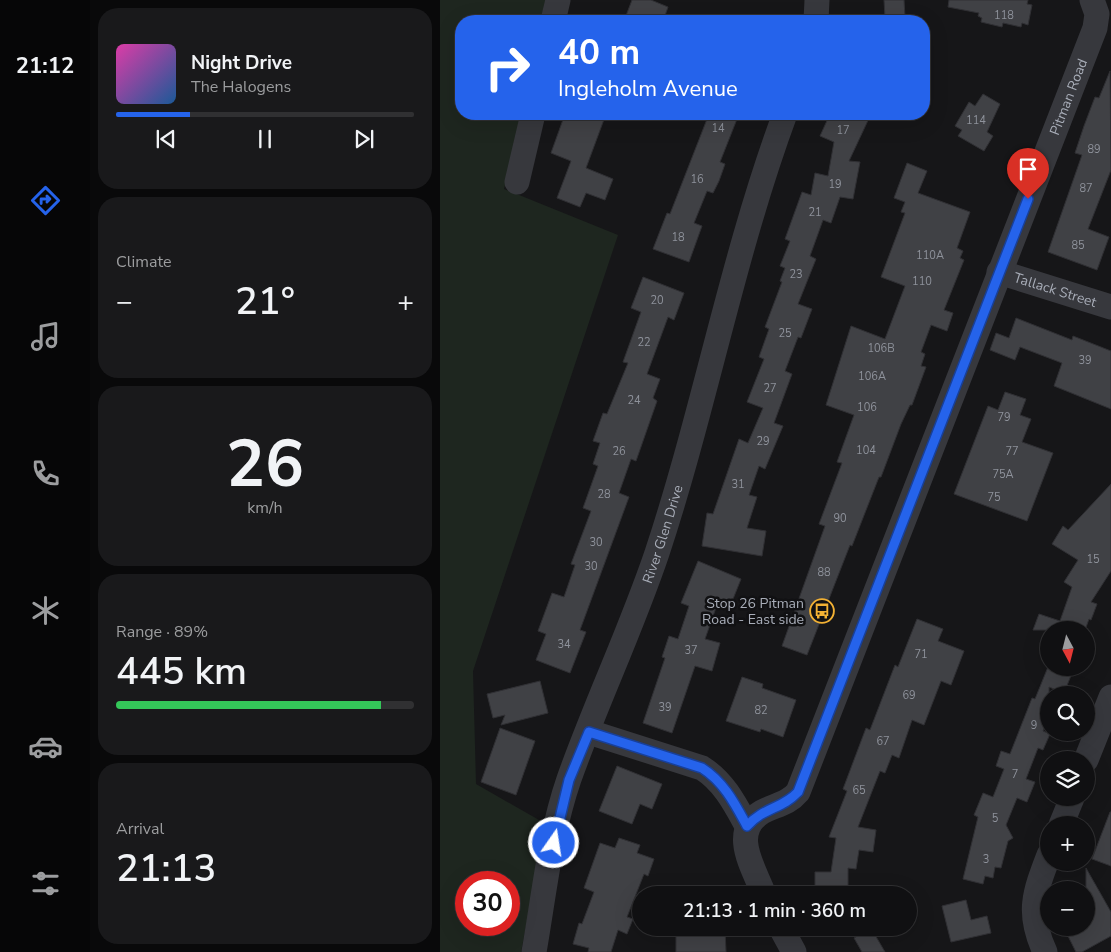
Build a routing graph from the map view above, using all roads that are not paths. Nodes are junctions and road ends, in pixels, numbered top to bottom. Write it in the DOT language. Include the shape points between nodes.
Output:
graph roads {
  1 [pos="558,0"];
  2 [pos="817,0"];
  3 [pos="1092,0"];
  4 [pos="554,15"];
  5 [pos="816,15"];
  6 [pos="532,120"];
  7 [pos="783,120"];
  8 [pos="518,182"];
  9 [pos="999,272"];
  10 [pos="1111,307"];
  11 [pos="1111,697"];
  12 [pos="589,732"];
  13 [pos="1090,751"];
  14 [pos="747,826"];
  15 [pos="1042,871"];
  16 [pos="760,886"];
  17 [pos="785,936"];
  18 [pos="534,952"];
  19 [pos="794,952"];
  20 [pos="1045,952"];
  1 -- 4 [label="street"];
  2 -- 5 [label="street"];
  3 -- 9 [label="street, Pitman Road" via="1097,14 1094,28"];
  6 -- 8 [label="street"];
  7 -- 12 [label="street, River Glen Drive" via="747,226 708,378 657,554"];
  9 -- 10 [label="street, Tallack Street"];
  9 -- 14 [label="street, Pitman Road" via="798,792 763,812"];
  11 -- 13 [label="street"];
  12 -- 14 [label="street" via="702,768 714,775"];
  12 -- 18 [label="street, River Glen Drive" via="569,780"];
  14 -- 16 [label="street" via="745,847"];
  15 -- 20 [label="street" via="1033,910 1036,933"];
  17 -- 19 [label="street"];
}
